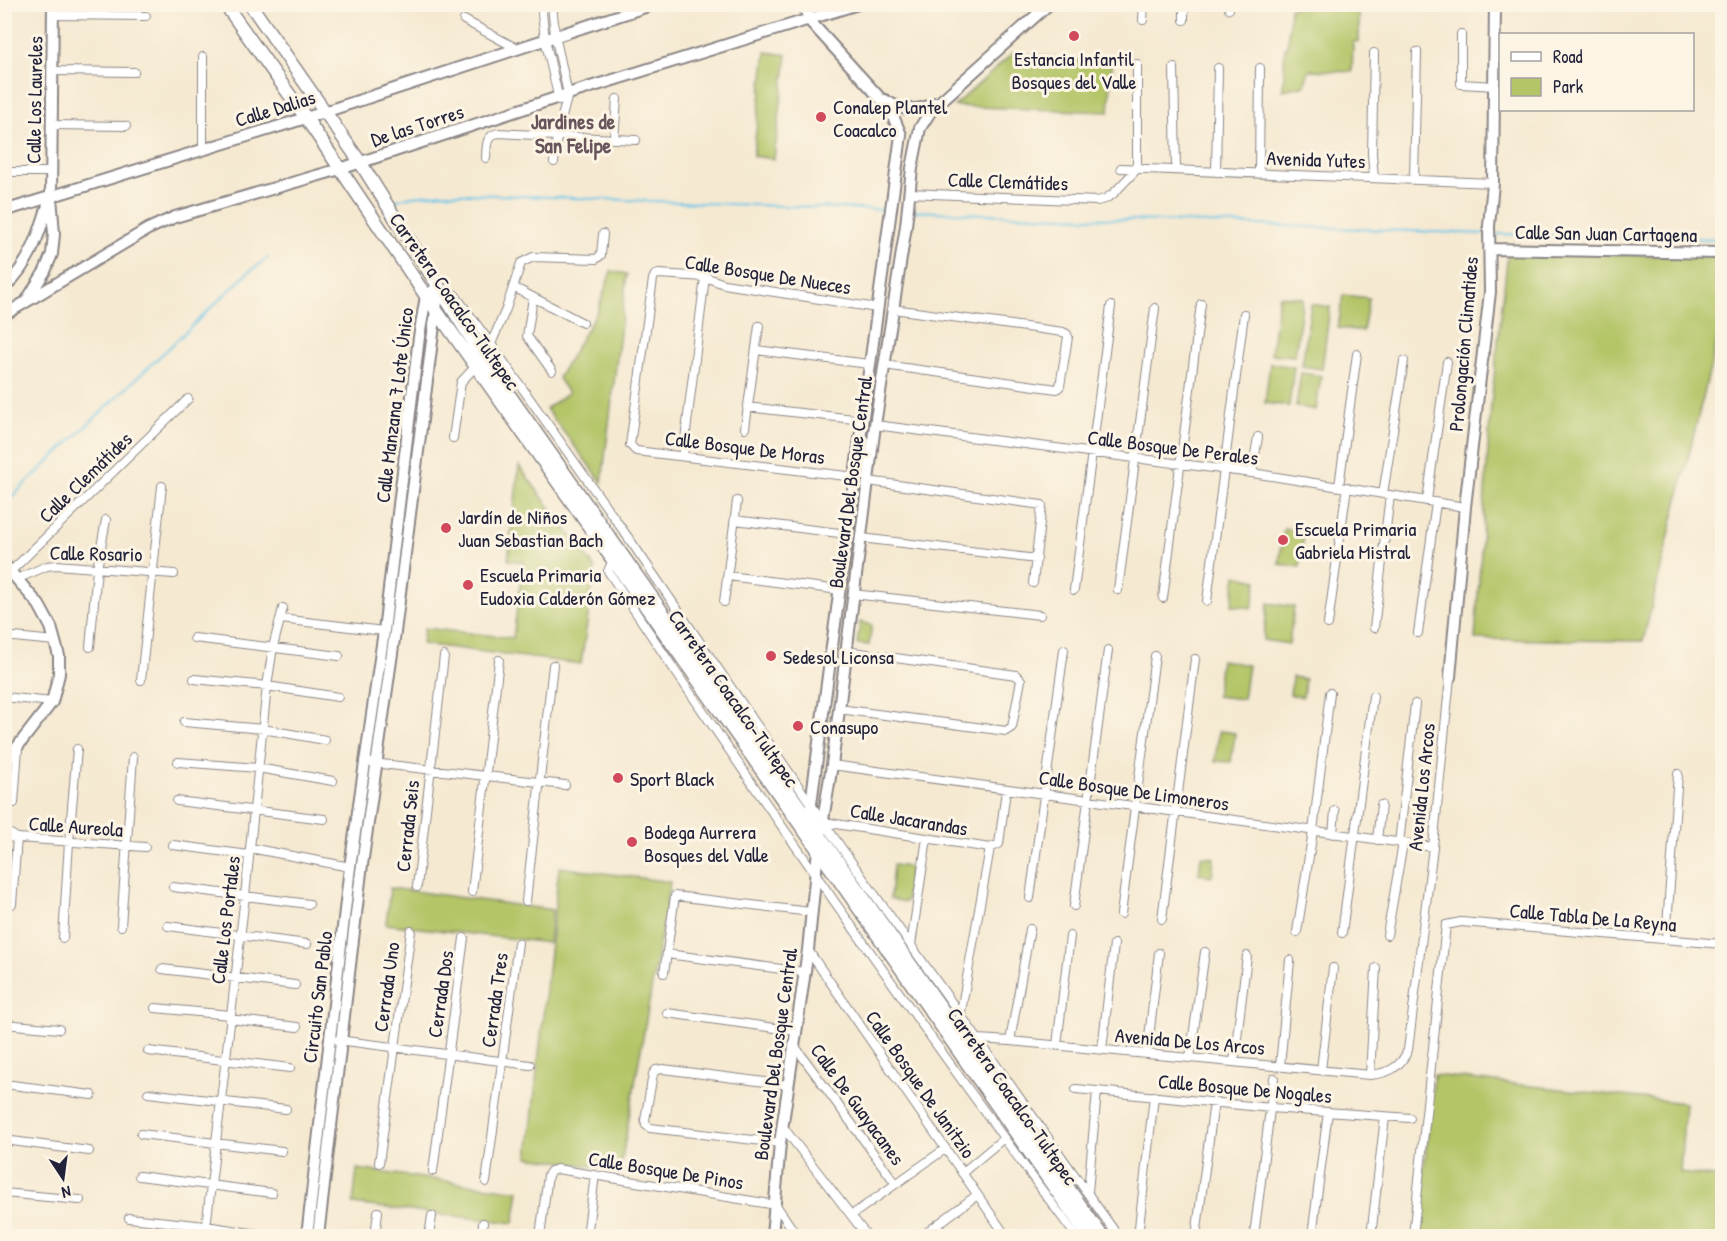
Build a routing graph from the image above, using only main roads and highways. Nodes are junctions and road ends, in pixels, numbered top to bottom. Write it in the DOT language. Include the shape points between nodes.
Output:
graph roads {
  1 [pos="225,4"];
  2 [pos="250,4"];
  3 [pos="818,845"];
  4 [pos="1088,1236"];
  5 [pos="1102,1236"];
  1 -- 3 [label="main road, Carretera Coacalco-Tultepec" via="426,296"];
  2 -- 3 [label="main road, Carretera Coacalco-Tultepec" via="360,162 491,369 818,824"];
  3 -- 4 [label="main road, Carretera Coacalco-Tultepec"];
  3 -- 5 [label="main road, Carretera Coacalco-Tultepec"];
}
